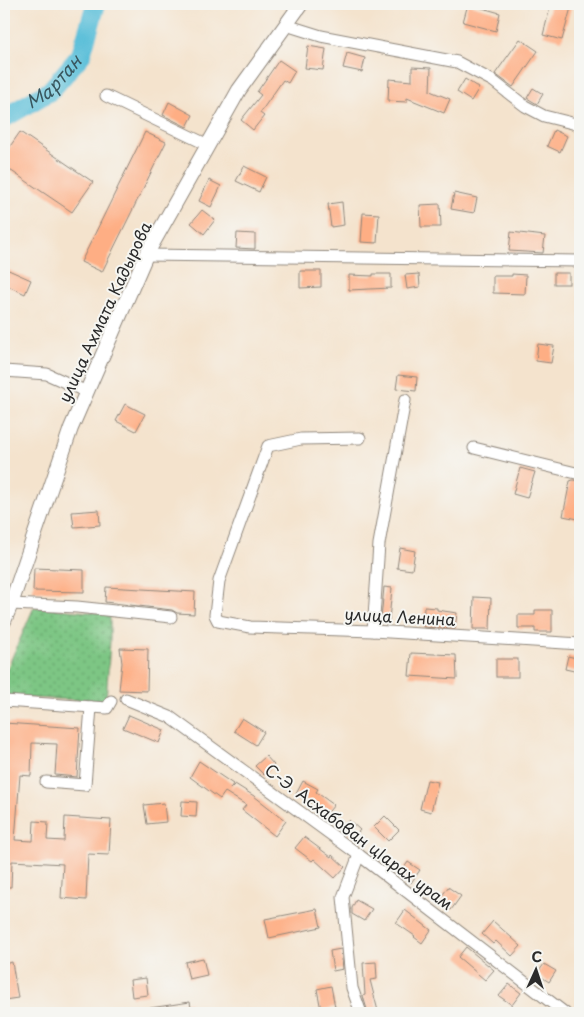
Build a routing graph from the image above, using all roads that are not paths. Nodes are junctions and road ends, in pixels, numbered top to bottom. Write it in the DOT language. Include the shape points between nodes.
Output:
graph roads {
  1 [pos="301,4"];
  2 [pos="286,25"];
  3 [pos="106,96"];
  4 [pos="580,125"];
  5 [pos="208,145"];
  6 [pos="146,255"];
  7 [pos="580,261"];
  8 [pos="4,371"];
  9 [pos="87,392"];
  10 [pos="405,400"];
  11 [pos="360,438"];
  12 [pos="474,448"];
  13 [pos="580,474"];
  14 [pos="8,603"];
  15 [pos="171,617"];
  16 [pos="4,622"];
  17 [pos="373,631"];
  18 [pos="580,644"];
  19 [pos="126,699"];
  20 [pos="4,701"];
  21 [pos="111,701"];
  22 [pos="91,707"];
  23 [pos="46,782"];
  24 [pos="358,855"];
  25 [pos="361,1013"];
  26 [pos="565,1013"];
  1 -- 2 [label="main road, улица Ахмата Кадырова"];
  2 -- 4 [label="street" via="321,36 457,62 493,81 525,106 544,116"];
  2 -- 5 [label="main road, улица Ахмата Кадырова" via="239,90"];
  3 -- 5 [label="street"];
  5 -- 6 [label="main road, улица Ахмата Кадырова"];
  6 -- 7 [label="street"];
  6 -- 9 [label="main road, улица Ахмата Кадырова"];
  8 -- 9 [label="street" via="48,374"];
  9 -- 14 [label="main road, улица Ахмата Кадырова"];
  10 -- 17 [label="street" via="378,544"];
  11 -- 17 [label="street, улица Ленина" via="301,439 268,446 219,581 214,615 218,621 250,627"];
  12 -- 13 [label="street"];
  14 -- 15 [label="street"];
  14 -- 16 [label="main road, улица Ахмата Кадырова"];
  17 -- 18 [label="street, улица Ленина"];
  19 -- 24 [label="street, С-Э. Асхабован цIарах урам" via="170,717"];
  20 -- 22 [label="street"];
  21 -- 22 [label="street" via="107,708"];
  22 -- 23 [label="street" via="85,785"];
  24 -- 25 [label="street" via="343,897 352,988"];
  24 -- 26 [label="street, С-Э. Асхабован цIарах урам"];
}
